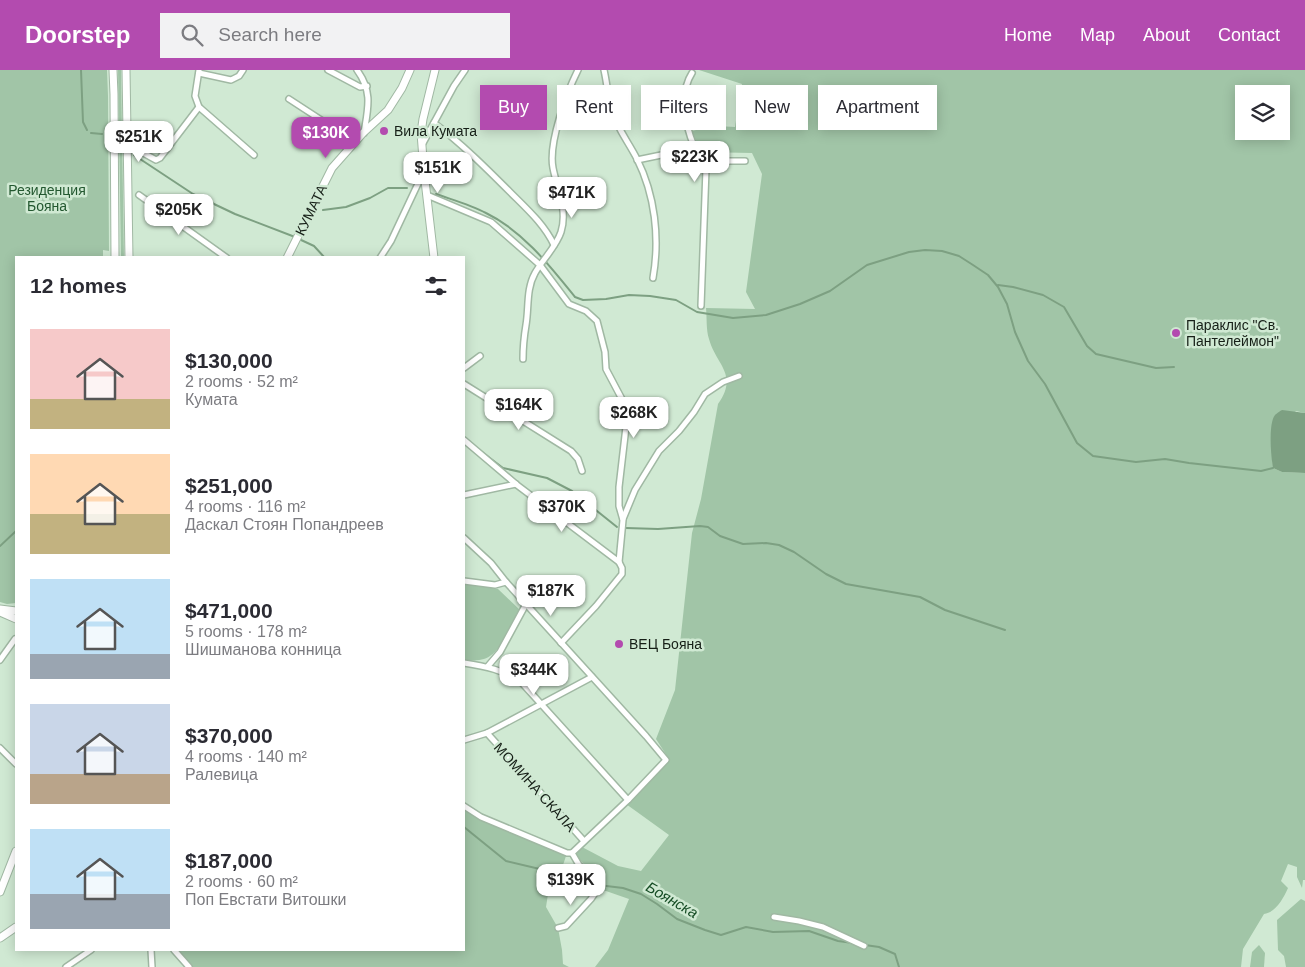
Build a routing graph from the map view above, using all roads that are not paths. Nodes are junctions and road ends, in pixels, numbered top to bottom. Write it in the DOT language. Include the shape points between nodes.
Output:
graph roads {
  1 [pos="113,70"];
  2 [pos="126,70"];
  3 [pos="243,70"];
  4 [pos="328,70"];
  5 [pos="357,70"];
  6 [pos="410,70"];
  7 [pos="434,70"];
  8 [pos="465,70"];
  9 [pos="578,70"];
  10 [pos="604,70"];
  11 [pos="200,72"];
  12 [pos="692,73"];
  13 [pos="367,86"];
  14 [pos="289,100"];
  15 [pos="199,107"];
  16 [pos="434,122"];
  17 [pos="364,133"];
  18 [pos="355,142"];
  19 [pos="422,147"];
  20 [pos="128,148"];
  21 [pos="695,148"];
  22 [pos="254,155"];
  23 [pos="704,157"];
  24 [pos="637,160"];
  25 [pos="745,161"];
  26 [pos="424,172"];
  27 [pos="139,195"];
  28 [pos="427,195"];
  29 [pos="554,245"];
  30 [pos="115,256"];
  31 [pos="130,256"];
  32 [pos="224,256"];
  33 [pos="288,256"];
  34 [pos="381,256"];
  35 [pos="434,256"];
  36 [pos="540,265"];
  37 [pos="653,278"];
  38 [pos="701,306"];
  39 [pos="480,356"];
  40 [pos="523,359"];
  41 [pos="465,367"];
  42 [pos="739,376"];
  43 [pos="465,385"];
  44 [pos="465,441"];
  45 [pos="582,471"];
  46 [pos="516,484"];
  47 [pos="465,495"];
  48 [pos="623,520"];
  49 [pos="465,539"];
  50 [pos="620,562"];
  51 [pos="465,581"];
  52 [pos="506,582"];
  53 [pos="526,604"];
  54 [pos="0,611"];
  55 [pos="15,611"];
  56 [pos="15,618"];
  57 [pos="15,639"];
  58 [pos="561,643"];
  59 [pos="0,660"];
  60 [pos="465,663"];
  61 [pos="488,666"];
  62 [pos="592,677"];
  63 [pos="539,704"];
  64 [pos="487,733"];
  65 [pos="465,740"];
  66 [pos="0,748"];
  67 [pos="15,763"];
  68 [pos="628,800"];
  69 [pos="465,807"];
  70 [pos="584,841"];
  71 [pos="572,853"];
  72 [pos="15,854"];
  73 [pos="0,892"];
  74 [pos="774,917"];
  75 [pos="15,928"];
  76 [pos="558,928"];
  77 [pos="0,938"];
  78 [pos="864,946"];
  79 [pos="90,951"];
  80 [pos="151,951"];
  81 [pos="175,951"];
  82 [pos="66,967"];
  83 [pos="152,967"];
  84 [pos="189,967"];
  1 -- 30 [label="main road"];
  2 -- 20 [label="main road"];
  3 -- 11 [label="street" via="231,80"];
  4 -- 13 [label="street" via="360,87"];
  5 -- 13 [label="street"];
  6 -- 17 [label="main road, КУМАТА" via="388,110"];
  7 -- 19 [label="main road" via="423,119"];
  8 -- 16 [label="street"];
  9 -- 29 [label="street" via="561,112 553,150 552,167 562,209 561,232"];
  10 -- 24 [label="street" via="612,112"];
  11 -- 15 [label="street" via="195,96"];
  12 -- 21 [label="street" via="687,82 685,105"];
  13 -- 17 [label="street"];
  14 -- 18 [label="street"];
  15 -- 20 [label="street" via="160,158 156,160"];
  15 -- 22 [label="street"];
  16 -- 19 [label="street"];
  16 -- 29 [label="street" via="528,209"];
  17 -- 18 [label="main road, КУМАТА"];
  18 -- 33 [label="main road, КУМАТА" via="332,168"];
  19 -- 26 [label="main road"];
  20 -- 31 [label="main road"];
  21 -- 23 [label="street"];
  21 -- 24 [label="street"];
  23 -- 25 [label="street" via="713,161"];
  23 -- 38 [label="street"];
  24 -- 37 [label="street" via="647,181 654,216 656,261"];
  26 -- 28 [label="main road"];
  26 -- 34 [label="street" via="392,241"];
  27 -- 32 [label="street"];
  28 -- 35 [label="main road"];
  28 -- 36 [label="street" via="491,222"];
  29 -- 36 [label="street"];
  36 -- 40 [label="street" via="530,287"];
  36 -- 48 [label="street" via="569,304 586,311 597,321 606,369 624,403 626,427 619,487"];
  39 -- 41 [label="street"];
  42 -- 48 [label="street" via="705,394 684,425 659,451 635,490"];
  43 -- 45 [label="street" via="571,451"];
  44 -- 46 [label="street"];
  46 -- 47 [label="street"];
  46 -- 50 [label="street"];
  48 -- 50 [label="street"];
  49 -- 52 [label="street"];
  50 -- 58 [label="street" via="622,576"];
  51 -- 52 [label="street" via="495,585"];
  52 -- 53 [label="street"];
  53 -- 58 [label="street"];
  53 -- 61 [label="street" via="500,652"];
  54 -- 55 [label="main road"];
  54 -- 56 [label="main road"];
  57 -- 59 [label="street"];
  58 -- 62 [label="street"];
  60 -- 61 [label="street"];
  61 -- 63 [label="street" via="516,679"];
  62 -- 63 [label="street"];
  62 -- 68 [label="street" via="666,760"];
  63 -- 64 [label="street"];
  63 -- 68 [label="street"];
  64 -- 65 [label="street"];
  64 -- 70 [label="street, МОМИНА СКАЛА"];
  66 -- 67 [label="street"];
  68 -- 70 [label="street"];
  69 -- 71 [label="street" via="482,817"];
  70 -- 71 [label="street"];
  71 -- 76 [label="street, МОМИНА СКАЛА" via="593,876 595,893 566,926"];
  72 -- 73 [label="main road"];
  74 -- 78 [label="street" via="823,927"];
  75 -- 77 [label="main road"];
  79 -- 82 [label="street"];
  80 -- 83 [label="street"];
  81 -- 84 [label="street"];
}
